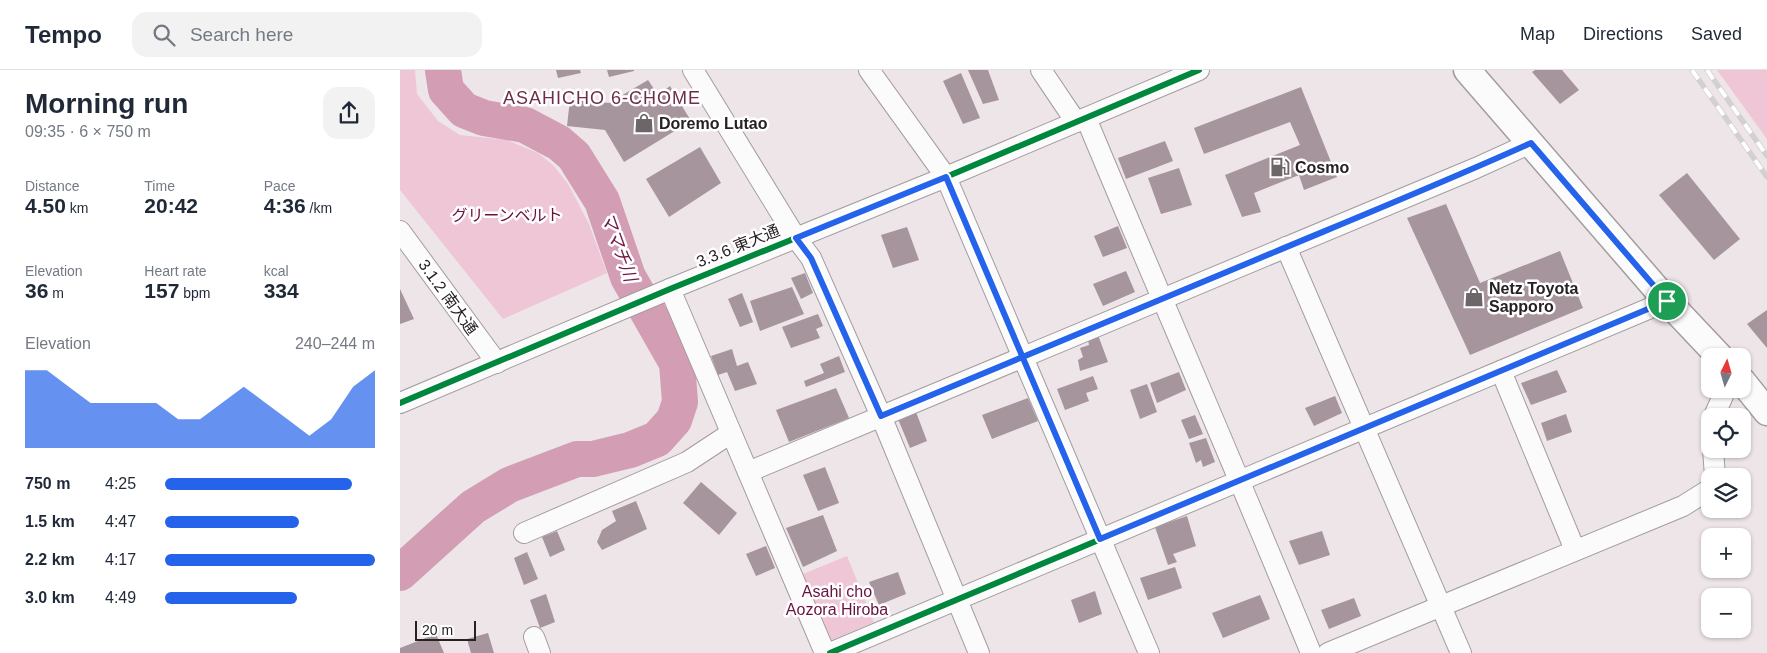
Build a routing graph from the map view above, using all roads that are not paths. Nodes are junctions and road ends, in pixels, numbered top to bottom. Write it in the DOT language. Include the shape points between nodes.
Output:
graph roads {
  1 [pos="693,70"];
  2 [pos="869,70"];
  3 [pos="1041,70"];
  4 [pos="1198,70"];
  5 [pos="1467,70"];
  6 [pos="1081,120"];
  7 [pos="1531,143"];
  8 [pos="946,177"];
  9 [pos="400,231"];
  10 [pos="796,238"];
  11 [pos="1286,247"];
  12 [pos="661,293"];
  13 [pos="1162,299"];
  14 [pos="1667,301"];
  15 [pos="1711,348"];
  16 [pos="1022,357"];
  17 [pos="497,363"];
  18 [pos="1501,371"];
  19 [pos="1751,392"];
  20 [pos="400,403"];
  21 [pos="1766,410"];
  22 [pos="881,416"];
  23 [pos="1365,428"];
  24 [pos="731,433"];
  25 [pos="748,472"];
  26 [pos="1240,480"];
  27 [pos="1701,494"];
  28 [pos="524,533"];
  29 [pos="1100,539"];
  30 [pos="1575,550"];
  31 [pos="957,599"];
  32 [pos="1440,606"];
  33 [pos="825,653"];
  34 [pos="830,653"];
  35 [pos="979,653"];
  36 [pos="1149,653"];
  37 [pos="1311,653"];
  38 [pos="1328,653"];
  39 [pos="1461,653"];
  1 -- 10 [label="street"];
  2 -- 8 [label="street"];
  3 -- 6 [label="street"];
  4 -- 6 [label="street, 3.3.6 東大通"];
  5 -- 7 [label="main road"];
  6 -- 8 [label="street, 3.3.6 東大通"];
  6 -- 13 [label="street"];
  7 -- 11 [label="street"];
  7 -- 14 [label="main road"];
  8 -- 10 [label="street, 3.3.6 東大通"];
  8 -- 16 [label="street"];
  9 -- 17 [label="street, 3.1.2 南大通"];
  10 -- 12 [label="street, 3.3.6 東大通"];
  10 -- 22 [label="street" via="811,258"];
  11 -- 13 [label="street"];
  11 -- 23 [label="street"];
  12 -- 17 [label="street, 3.3.6 東大通"];
  12 -- 24 [label="street"];
  13 -- 16 [label="street"];
  13 -- 26 [label="street"];
  14 -- 15 [label="main road"];
  14 -- 18 [label="street"];
  16 -- 22 [label="street"];
  16 -- 29 [label="street"];
  17 -- 20 [label="street, 3.3.6 東大通"];
  18 -- 23 [label="street"];
  18 -- 30 [label="street"];
  19 -- 21 [label="main road"];
  22 -- 25 [label="street"];
  22 -- 31 [label="street"];
  23 -- 26 [label="street"];
  23 -- 32 [label="street"];
  24 -- 25 [label="street"];
  24 -- 28 [label="street" via="687,462"];
  25 -- 33 [label="street"];
  26 -- 29 [label="street"];
  26 -- 37 [label="street"];
  27 -- 30 [label="street" via="1682,506"];
  29 -- 31 [label="street"];
  29 -- 36 [label="street"];
  30 -- 32 [label="street"];
  31 -- 34 [label="street"];
  31 -- 35 [label="street"];
  32 -- 38 [label="street"];
  32 -- 39 [label="street"];
}
